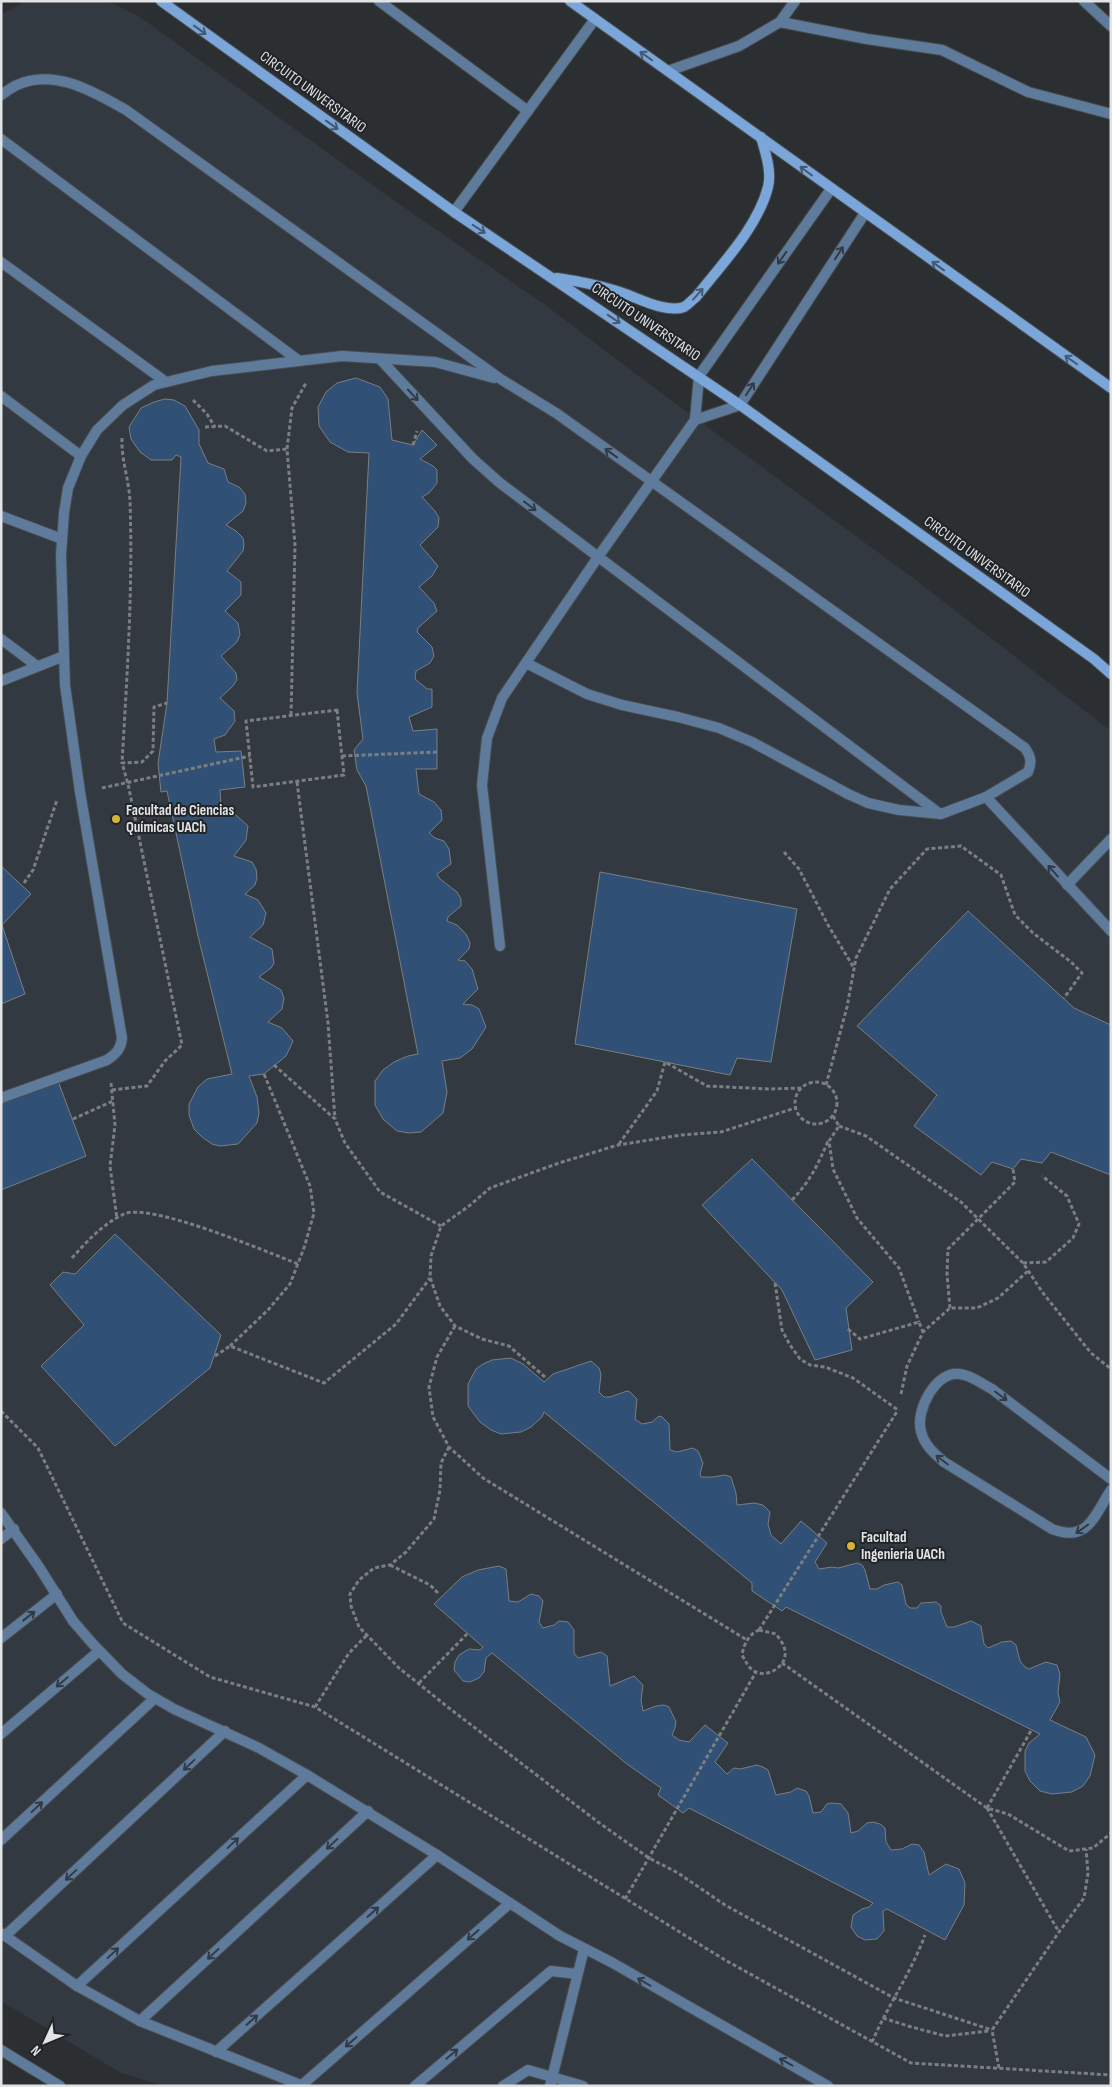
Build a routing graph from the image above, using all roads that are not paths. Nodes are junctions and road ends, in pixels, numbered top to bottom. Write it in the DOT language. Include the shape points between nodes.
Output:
graph roads {
  1 [pos="161,1"];
  2 [pos="379,1"];
  3 [pos="570,1"];
  4 [pos="795,1"];
  5 [pos="1084,1"];
  6 [pos="595,19"];
  7 [pos="780,22"];
  8 [pos="1111,26"];
  9 [pos="668,71"];
  10 [pos="1,95"];
  11 [pos="528,111"];
  12 [pos="1111,114"];
  13 [pos="761,137"];
  14 [pos="1,139"];
  15 [pos="831,189"];
  16 [pos="454,212"];
  17 [pos="865,213"];
  18 [pos="1,262"];
  19 [pos="554,278"];
  20 [pos="380,359"];
  21 [pos="298,360"];
  22 [pos="699,376"];
  23 [pos="502,380"];
  24 [pos="166,382"];
  25 [pos="1111,388"];
  26 [pos="1,396"];
  27 [pos="740,405"];
  28 [pos="695,420"];
  29 [pos="81,456"];
  30 [pos="651,482"];
  31 [pos="1,516"];
  32 [pos="62,539"];
  33 [pos="598,557"];
  34 [pos="1,639"];
  35 [pos="64,656"];
  36 [pos="526,664"];
  37 [pos="37,666"];
  38 [pos="1111,674"];
  39 [pos="1,681"];
  40 [pos="986,797"];
  41 [pos="940,814"];
  42 [pos="1111,839"];
  43 [pos="1066,885"];
  44 [pos="1111,932"];
  45 [pos="500,946"];
  46 [pos="1,1098"];
  47 [pos="1111,1479"];
  48 [pos="1111,1490"];
  49 [pos="1,1513"];
  50 [pos="14,1529"];
  51 [pos="1,1539"];
  52 [pos="57,1594"];
  53 [pos="1,1638"];
  54 [pos="99,1651"];
  55 [pos="155,1698"];
  56 [pos="225,1731"];
  57 [pos="1,1734"];
  58 [pos="307,1775"];
  59 [pos="368,1810"];
  60 [pos="1,1840"];
  61 [pos="437,1855"];
  62 [pos="510,1903"];
  63 [pos="3,1935"];
  64 [pos="584,1949"];
  65 [pos="577,1974"];
  66 [pos="77,1986"];
  67 [pos="140,2021"];
  68 [pos="1,2050"];
  69 [pos="216,2052"];
  70 [pos="552,2075"];
  71 [pos="60,2086"];
  72 [pos="302,2086"];
  73 [pos="415,2086"];
  74 [pos="503,2086"];
  75 [pos="550,2086"];
  76 [pos="583,2086"];
  77 [pos="828,2086"];
  1 -- 16 [label="main road, CIRCUITO UNIVERSITARIO, one-way"];
  2 -- 11 [label="street"];
  3 -- 6 [label="main road"];
  4 -- 7 [label="street"];
  5 -- 8 [label="street"];
  9 -- 6 [label="main road, one-way"];
  6 -- 11 [label="street"];
  7 -- 9 [label="street" via="738,46"];
  7 -- 12 [label="street" via="942,50 1028,92"];
  9 -- 13 [label="main road"];
  10 -- 23 [label="street" via="18,84 41,79 68,82 126,110"];
  11 -- 16 [label="street"];
  15 -- 13 [label="main road, one-way"];
  19 -- 13 [label="main road, one-way" via="586,282 669,308 684,306 696,297 754,220 768,186 767,160"];
  14 -- 21 [label="street"];
  15 -- 17 [label="main road"];
  15 -- 22 [label="street, one-way"];
  16 -- 19 [label="main road, CIRCUITO UNIVERSITARIO, one-way"];
  25 -- 17 [label="main road, one-way"];
  27 -- 17 [label="street, one-way"];
  18 -- 24 [label="street"];
  19 -- 22 [label="main road, CIRCUITO UNIVERSITARIO, one-way"];
  20 -- 21 [label="street" via="342,356"];
  20 -- 23 [label="street" via="435,362"];
  20 -- 33 [label="street, one-way" via="473,459"];
  21 -- 24 [label="street" via="212,371"];
  22 -- 27 [label="main road, CIRCUITO UNIVERSITARIO"];
  22 -- 28 [label="street"];
  30 -- 23 [label="street, one-way" via="556,413"];
  24 -- 29 [label="street" via="154,385 123,405 97,430"];
  26 -- 29 [label="street"];
  27 -- 28 [label="street"];
  27 -- 38 [label="main road, CIRCUITO UNIVERSITARIO"];
  28 -- 30 [label="street"];
  29 -- 32 [label="street" via="68,488"];
  30 -- 33 [label="street"];
  30 -- 40 [label="street" via="1025,748 1031,756 1028,772"];
  31 -- 32 [label="street"];
  32 -- 35 [label="street"];
  33 -- 36 [label="street"];
  33 -- 41 [label="street"];
  34 -- 37 [label="street"];
  35 -- 37 [label="street"];
  35 -- 46 [label="street" via="80,792 121,1046 117,1054 107,1060"];
  36 -- 41 [label="street" via="586,694 719,728 744,738 868,803"];
  36 -- 45 [label="street" via="502,698 486,738 483,760 482,785"];
  37 -- 39 [label="street"];
  40 -- 41 [label="street"];
  43 -- 40 [label="street, one-way"];
  42 -- 43 [label="street"];
  43 -- 44 [label="street"];
  48 -- 47 [label="street, one-way" via="1081,1531 1074,1534 1052,1529 932,1452 920,1430 919,1418 924,1403 930,1391 948,1377 959,1373 974,1379 992,1389"];
  49 -- 50 [label="street"];
  50 -- 51 [label="street"];
  50 -- 52 [label="street"];
  53 -- 52 [label="street, one-way"];
  52 -- 54 [label="street" via="73,1621"];
  54 -- 55 [label="street" via="122,1674"];
  54 -- 57 [label="street, one-way"];
  55 -- 56 [label="street"];
  60 -- 55 [label="street, one-way"];
  56 -- 58 [label="street"];
  56 -- 63 [label="street, one-way"];
  58 -- 59 [label="street"];
  66 -- 58 [label="street, one-way"];
  59 -- 61 [label="street"];
  59 -- 67 [label="street, one-way"];
  61 -- 62 [label="street"];
  69 -- 61 [label="street, one-way"];
  62 -- 64 [label="street"];
  62 -- 72 [label="street, one-way"];
  63 -- 66 [label="street"];
  64 -- 65 [label="street"];
  77 -- 64 [label="street, one-way"];
  65 -- 70 [label="street"];
  73 -- 65 [label="street, one-way" via="551,1971"];
  66 -- 67 [label="street"];
  67 -- 69 [label="street"];
  68 -- 71 [label="street"];
  69 -- 72 [label="street"];
  70 -- 74 [label="street" via="528,2070"];
  70 -- 75 [label="street"];
  70 -- 76 [label="street"];
}
